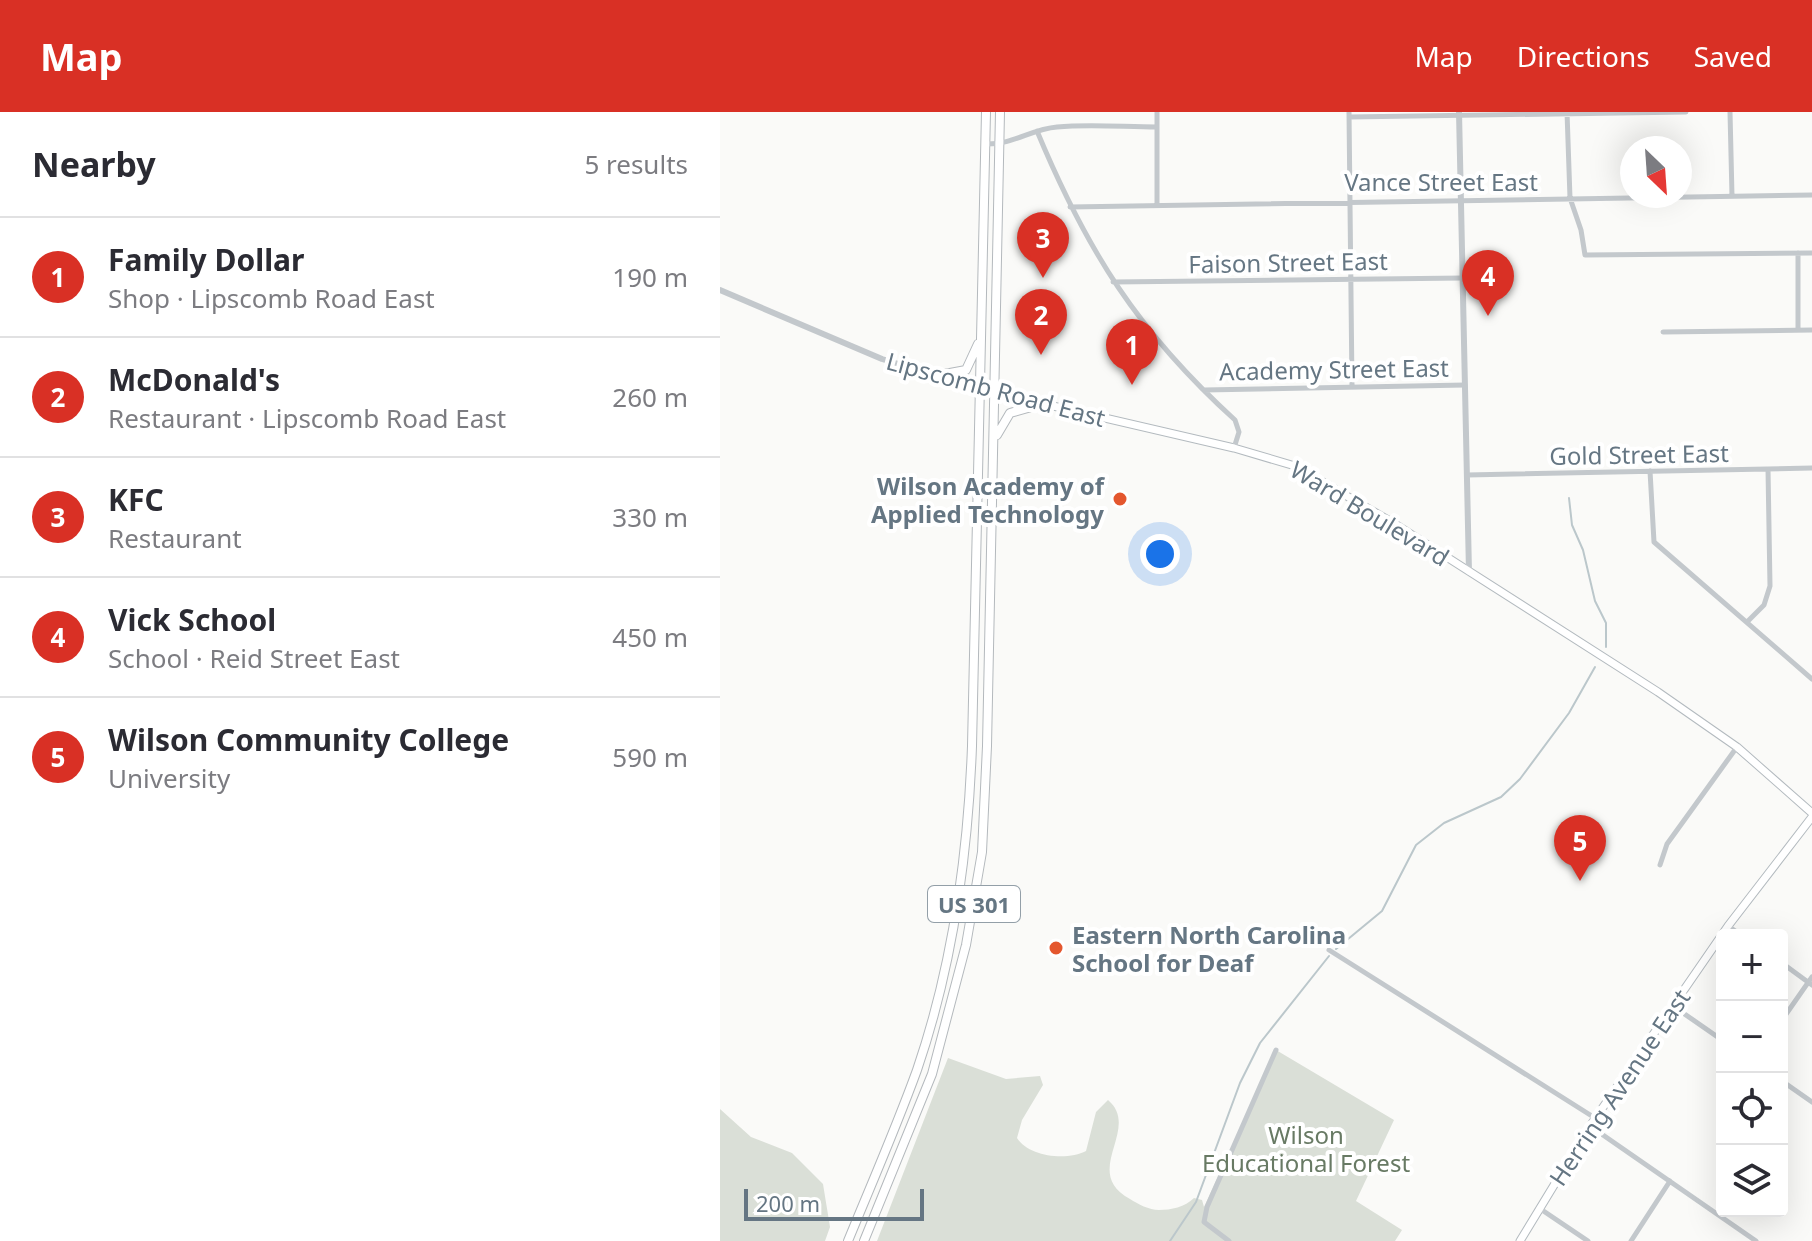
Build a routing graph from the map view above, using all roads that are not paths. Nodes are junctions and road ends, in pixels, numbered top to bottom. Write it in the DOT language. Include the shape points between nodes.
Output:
graph roads {
  1 [pos="986,112"];
  2 [pos="1000,112"];
  3 [pos="1157,112"];
  4 [pos="1567,112"];
  5 [pos="1686,112"];
  6 [pos="1730,112"];
  7 [pos="1459,113"];
  8 [pos="1349,114"];
  9 [pos="1157,127"];
  10 [pos="1037,131"];
  11 [pos="985,144"];
  12 [pos="1000,145"];
  13 [pos="1812,195"];
  14 [pos="1732,196"];
  15 [pos="1570,198"];
  16 [pos="1463,199"];
  17 [pos="1351,200"];
  18 [pos="1157,203"];
  19 [pos="1070,207"];
  20 [pos="1798,253"];
  21 [pos="1812,253"];
  22 [pos="1464,278"];
  23 [pos="1353,279"];
  24 [pos="1112,282"];
  25 [pos="720,290"];
  26 [pos="1798,330"];
  27 [pos="1812,330"];
  28 [pos="981,331"];
  29 [pos="1663,332"];
  30 [pos="934,376"];
  31 [pos="1465,385"];
  32 [pos="1352,386"];
  33 [pos="980,389"];
  34 [pos="1203,390"];
  35 [pos="995,393"];
  36 [pos="1042,404"];
  37 [pos="994,443"];
  38 [pos="1234,448"];
  39 [pos="1812,468"];
  40 [pos="1768,469"];
  41 [pos="1650,471"];
  42 [pos="1467,475"];
  43 [pos="1469,573"];
  44 [pos="1747,622"];
  45 [pos="1812,666"];
  46 [pos="1805,673"];
  47 [pos="1812,679"];
  48 [pos="1737,747"];
  49 [pos="1812,815"];
  50 [pos="1660,865"];
  51 [pos="1728,926"];
  52 [pos="1732,929"];
  53 [pos="1329,950"];
  54 [pos="1788,967"];
  55 [pos="1811,981"];
  56 [pos="1673,1006"];
  57 [pos="1788,1012"];
  58 [pos="1716,1036"];
  59 [pos="1276,1050"];
  60 [pos="1788,1085"];
  61 [pos="1812,1102"];
  62 [pos="1595,1118"];
  63 [pos="1590,1126"];
  64 [pos="1670,1181"];
  65 [pos="1538,1208"];
  66 [pos="1749,1239"];
  67 [pos="848,1241"];
  68 [pos="864,1241"];
  69 [pos="1229,1241"];
  70 [pos="1520,1241"];
  71 [pos="1588,1241"];
  72 [pos="1631,1241"];
  73 [pos="1756,1241"];
  1 -- 11 [label="highway, US 301"];
  2 -- 12 [label="highway, US 301"];
  3 -- 9 [label="street"];
  4 -- 5 [label="street"];
  4 -- 7 [label="street"];
  4 -- 15 [label="street"];
  6 -- 14 [label="street"];
  7 -- 8 [label="street"];
  7 -- 16 [label="street"];
  8 -- 17 [label="street"];
  9 -- 10 [label="street"];
  9 -- 18 [label="street"];
  10 -- 12 [label="street"];
  10 -- 19 [label="street"];
  11 -- 12 [label="street"];
  11 -- 28 [label="highway, US 301"];
  12 -- 35 [label="highway, US 301"];
  13 -- 14 [label="street, Vance Street East"];
  14 -- 15 [label="street, Vance Street East"];
  15 -- 16 [label="street, Vance Street East"];
  15 -- 20 [label="street" via="1585,255"];
  16 -- 17 [label="street, Vance Street East"];
  16 -- 22 [label="street"];
  17 -- 18 [label="street, Vance Street East"];
  17 -- 23 [label="street"];
  18 -- 19 [label="street, Vance Street East"];
  19 -- 24 [label="street"];
  20 -- 21 [label="street"];
  20 -- 26 [label="street"];
  22 -- 23 [label="street, Faison Street East"];
  22 -- 31 [label="street"];
  23 -- 24 [label="street, Faison Street East"];
  23 -- 32 [label="street"];
  24 -- 34 [label="street"];
  25 -- 30 [label="street, Lipscomb Road East"];
  26 -- 27 [label="street"];
  26 -- 29 [label="street"];
  28 -- 30 [label="highway" via="968,368"];
  28 -- 33 [label="highway, US 301"];
  30 -- 33 [label="street, Lipscomb Road East"];
  31 -- 32 [label="street, Academy Street East"];
  31 -- 42 [label="street"];
  32 -- 34 [label="street, Academy Street East"];
  33 -- 35 [label="main road, Lipscomb Road East"];
  33 -- 67 [label="highway, US 301" via="970,810 960,900 917,1069"];
  34 -- 38 [label="street" via="1239,426"];
  35 -- 36 [label="main road, Lipscomb Road East"];
  35 -- 37 [label="highway, US 301"];
  36 -- 37 [label="highway" via="1008,415"];
  36 -- 38 [label="main road, Lipscomb Road East"];
  37 -- 68 [label="highway, US 301" via="985,811 975,903 932,1074"];
  38 -- 43 [label="main road, Ward Boulevard" via="1319,478"];
  39 -- 40 [label="street, Gold Street East"];
  40 -- 41 [label="street, Gold Street East"];
  40 -- 44 [label="street" via="1770,586 1764,605"];
  41 -- 42 [label="street, Gold Street East"];
  41 -- 44 [label="street" via="1654,542"];
  42 -- 43 [label="street"];
  43 -- 48 [label="main road, Ward Boulevard"];
  44 -- 46 [label="street"];
  45 -- 46 [label="street"];
  46 -- 47 [label="street"];
  48 -- 49 [label="main road, Ward Boulevard"];
  48 -- 50 [label="street" via="1667,844"];
  49 -- 51 [label="main road, Herring Avenue East"];
  51 -- 52 [label="street"];
  51 -- 56 [label="main road, Herring Avenue East"];
  53 -- 62 [label="street"];
  54 -- 55 [label="street"];
  55 -- 57 [label="street"];
  56 -- 58 [label="street"];
  56 -- 62 [label="main road, Herring Avenue East"];
  59 -- 69 [label="street" via="1207,1207 1204,1222"];
  60 -- 61 [label="street"];
  62 -- 63 [label="main road, Herring Avenue East"];
  63 -- 64 [label="street"];
  63 -- 65 [label="main road, Herring Avenue East"];
  64 -- 66 [label="street"];
  64 -- 72 [label="street"];
  65 -- 70 [label="main road, Herring Avenue East"];
  65 -- 71 [label="street"];
  66 -- 73 [label="street"];
}
